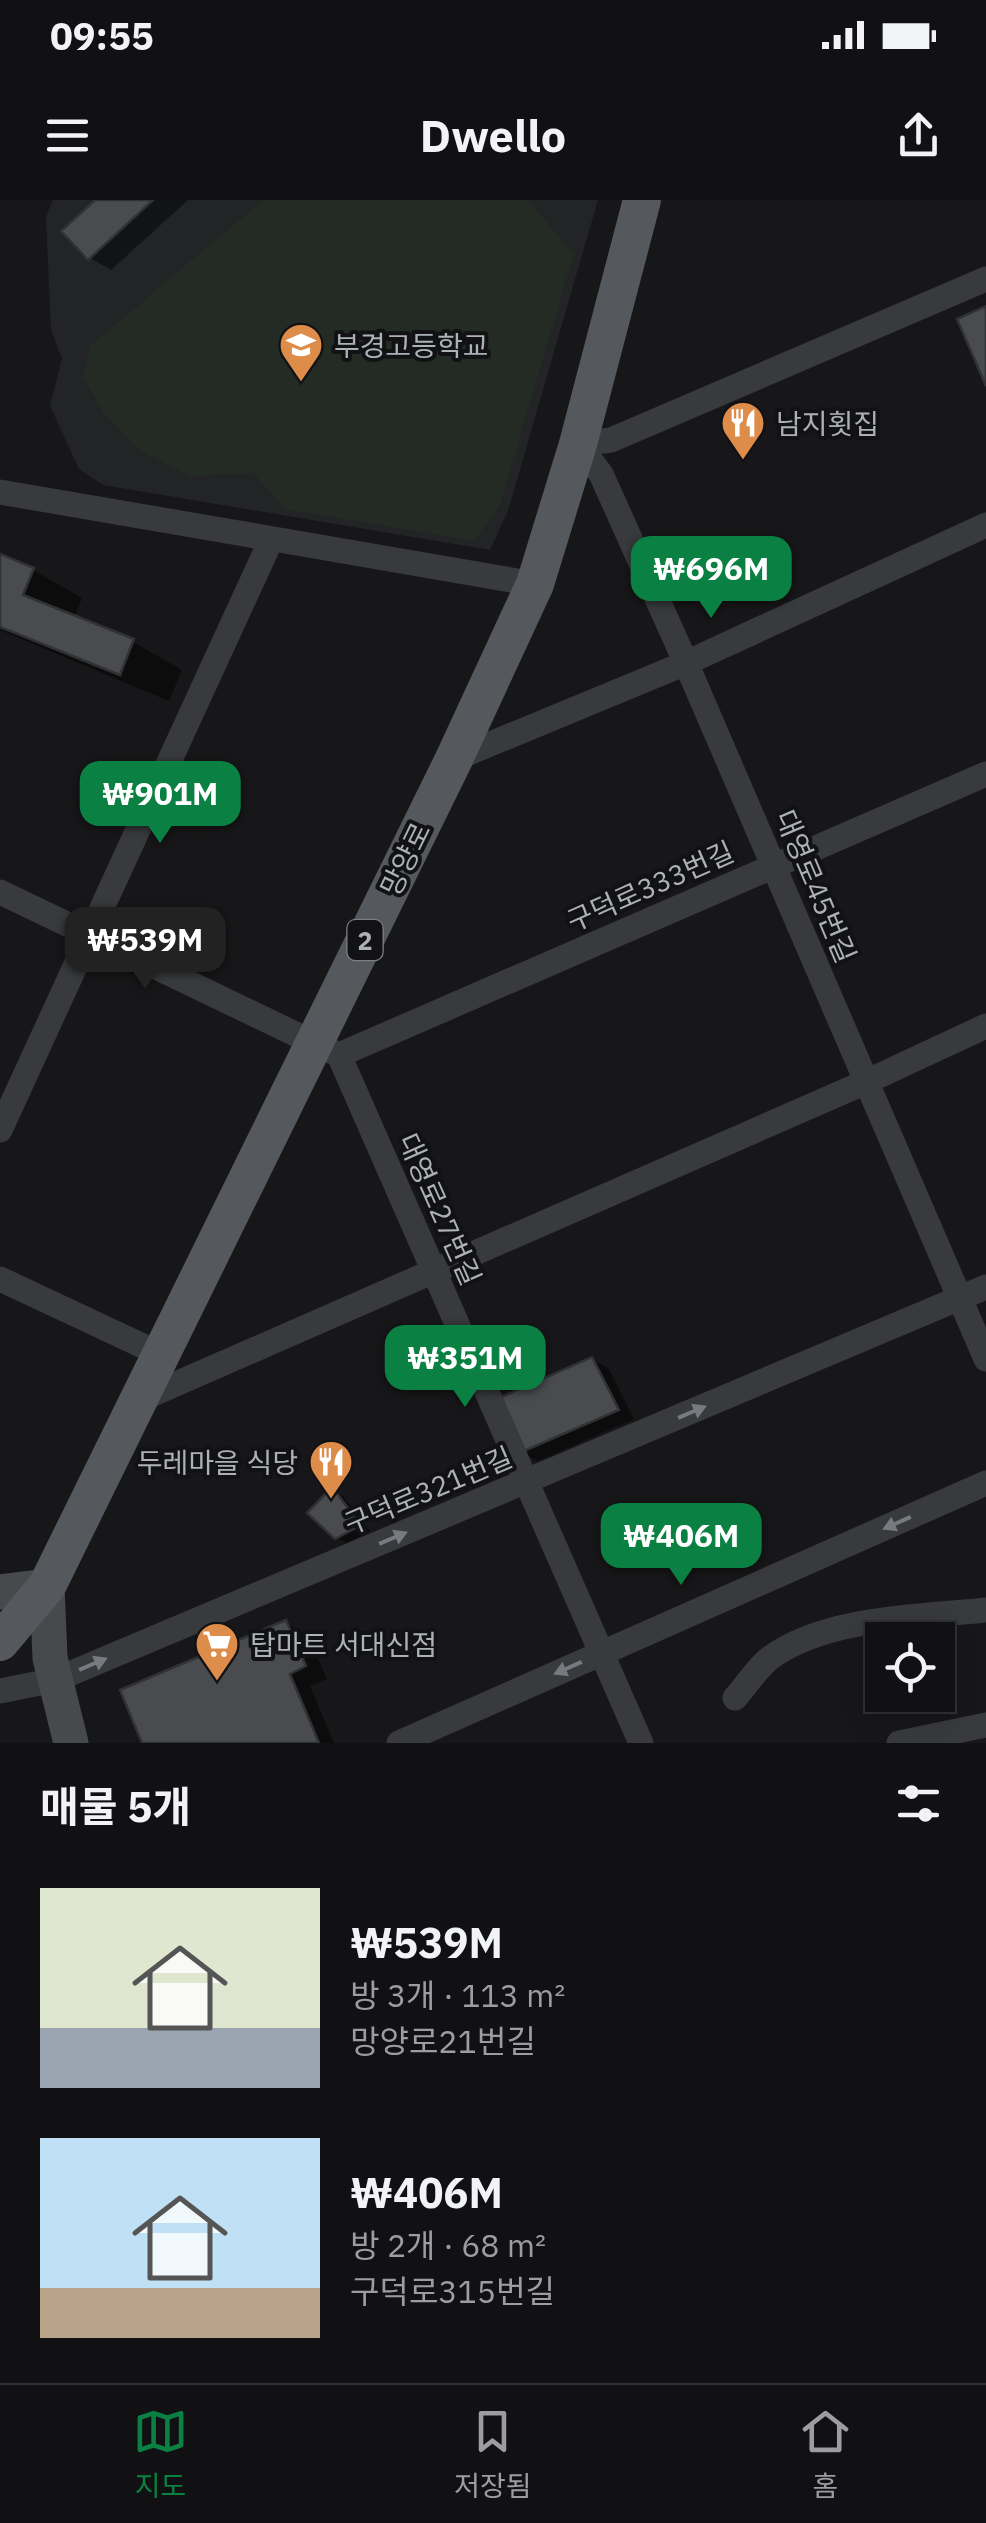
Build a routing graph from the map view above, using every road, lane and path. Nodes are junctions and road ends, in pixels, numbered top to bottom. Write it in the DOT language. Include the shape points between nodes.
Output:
graph roads {
  1 [pos="642,200"];
  2 [pos="986,279"];
  3 [pos="578,444"];
  4 [pos="0,492"];
  5 [pos="986,526"];
  6 [pos="272,540"];
  7 [pos="535,584"];
  8 [pos="686,663"];
  9 [pos="454,758"];
  10 [pos="986,774"];
  11 [pos="774,865"];
  12 [pos="0,892"];
  13 [pos="88,934"];
  14 [pos="986,1026"];
  15 [pos="326,1049"];
  16 [pos="868,1082"];
  17 [pos="0,1130"];
  18 [pos="434,1270"];
  19 [pos="0,1279"];
  20 [pos="986,1286"];
  21 [pos="958,1299"];
  22 [pos="160,1354"];
  23 [pos="986,1359"];
  24 [pos="137,1401"];
  25 [pos="527,1481"];
  26 [pos="986,1483"];
  27 [pos="47,1586"];
  28 [pos="0,1592"];
  29 [pos="986,1610"];
  30 [pos="0,1642"];
  31 [pos="603,1653"];
  32 [pos="55,1680"];
  33 [pos="0,1692"];
  34 [pos="734,1698"];
  35 [pos="986,1725"];
  36 [pos="71,1743"];
  37 [pos="398,1743"];
  38 [pos="641,1743"];
  39 [pos="899,1743"];
  1 -- 3 [label="main road, 망양로 / 2"];
  2 -- 3 [label="street" via="612,440"];
  3 -- 7 [label="main road, 망양로 / 2"];
  3 -- 8 [label="street, 대영로45번길" via="601,474"];
  4 -- 6 [label="street"];
  5 -- 8 [label="street"];
  6 -- 7 [label="street"];
  6 -- 13 [label="street"];
  7 -- 9 [label="main road, 망양로 / 2"];
  8 -- 9 [label="street"];
  8 -- 11 [label="street, 대영로45번길"];
  9 -- 15 [label="main road, 망양로 / 2"];
  10 -- 11 [label="street, 구덕로333번길"];
  11 -- 15 [label="street, 구덕로333번길"];
  11 -- 16 [label="street, 대영로45번길"];
  12 -- 13 [label="street"];
  13 -- 15 [label="street"];
  13 -- 17 [label="street"];
  14 -- 16 [label="street"];
  15 -- 18 [label="street, 대영로27번길"];
  15 -- 22 [label="main road, 망양로 / 2"];
  16 -- 18 [label="street"];
  16 -- 21 [label="street, 대영로45번길"];
  18 -- 24 [label="street"];
  18 -- 25 [label="street, 대영로27번길"];
  19 -- 22 [label="street"];
  20 -- 21 [label="street, 구덕로321번길"];
  21 -- 23 [label="street, 대영로45번길"];
  25 -- 21 [label="street, 구덕로321번길, one-way"];
  22 -- 24 [label="main road, 망양로 / 2"];
  24 -- 27 [label="main road, 망양로 / 2"];
  25 -- 31 [label="street, 대영로27번길"];
  32 -- 25 [label="street, 구덕로321번길, one-way"];
  26 -- 31 [label="street, one-way"];
  27 -- 28 [label="main road"];
  27 -- 30 [label="main road, 망양로 / 2"];
  27 -- 32 [label="main road"];
  29 -- 34 [label="street" via="810,1636 768,1659"];
  31 -- 37 [label="street, one-way"];
  31 -- 38 [label="street, 대영로27번길"];
  32 -- 33 [label="street, 구덕로321번길"];
  32 -- 36 [label="main road"];
  35 -- 39 [label="street"];
}
